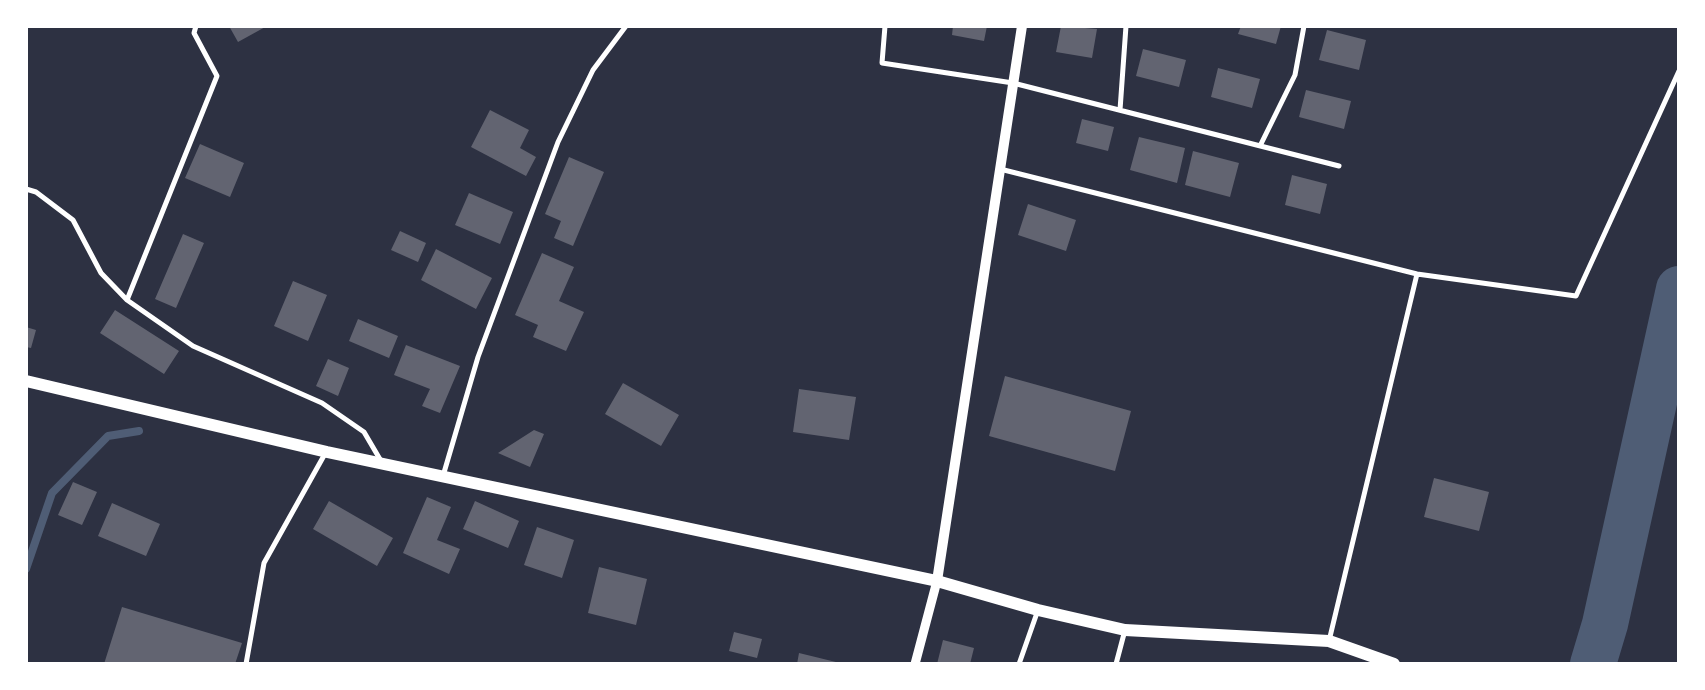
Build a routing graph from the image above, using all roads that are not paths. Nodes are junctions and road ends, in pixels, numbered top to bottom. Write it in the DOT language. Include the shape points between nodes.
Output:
graph roads {
  1 [pos="196,26"];
  2 [pos="626,26"];
  3 [pos="886,26"];
  4 [pos="1022,26"];
  5 [pos="1126,26"];
  6 [pos="1304,26"];
  7 [pos="1679,71"];
  8 [pos="1013,83"];
  9 [pos="1120,110"];
  10 [pos="1260,146"];
  11 [pos="1339,166"];
  12 [pos="1000,169"];
  13 [pos="26,188"];
  14 [pos="1417,274"];
  15 [pos="126,300"];
  16 [pos="26,381"];
  17 [pos="326,452"];
  18 [pos="382,464"];
  19 [pos="443,477"];
  20 [pos="937,580"];
  21 [pos="1038,610"];
  22 [pos="1125,630"];
  23 [pos="1328,642"];
  24 [pos="246,664"];
  25 [pos="915,664"];
  26 [pos="1019,664"];
  27 [pos="1116,664"];
  28 [pos="1394,664"];
  1 -- 15 [label="street" via="194,33 217,76"];
  2 -- 19 [label="street" via="593,70 558,142 478,356"];
  3 -- 8 [label="street" via="882,63"];
  4 -- 8 [label="main road"];
  5 -- 9 [label="street"];
  6 -- 10 [label="street" via="1295,75"];
  7 -- 14 [label="street" via="1576,296"];
  8 -- 9 [label="street"];
  8 -- 12 [label="main road"];
  9 -- 10 [label="street"];
  10 -- 11 [label="street"];
  12 -- 14 [label="street"];
  12 -- 20 [label="main road"];
  13 -- 15 [label="street" via="73,220 101,273"];
  14 -- 23 [label="street"];
  15 -- 18 [label="street" via="193,346 322,403 364,432"];
  16 -- 17 [label="main road"];
  17 -- 18 [label="main road"];
  17 -- 24 [label="street" via="264,563"];
  18 -- 19 [label="main road"];
  19 -- 20 [label="main road"];
  20 -- 21 [label="main road"];
  20 -- 25 [label="street"];
  21 -- 22 [label="main road"];
  21 -- 26 [label="street"];
  22 -- 23 [label="main road"];
  22 -- 27 [label="street"];
  23 -- 28 [label="main road"];
}
